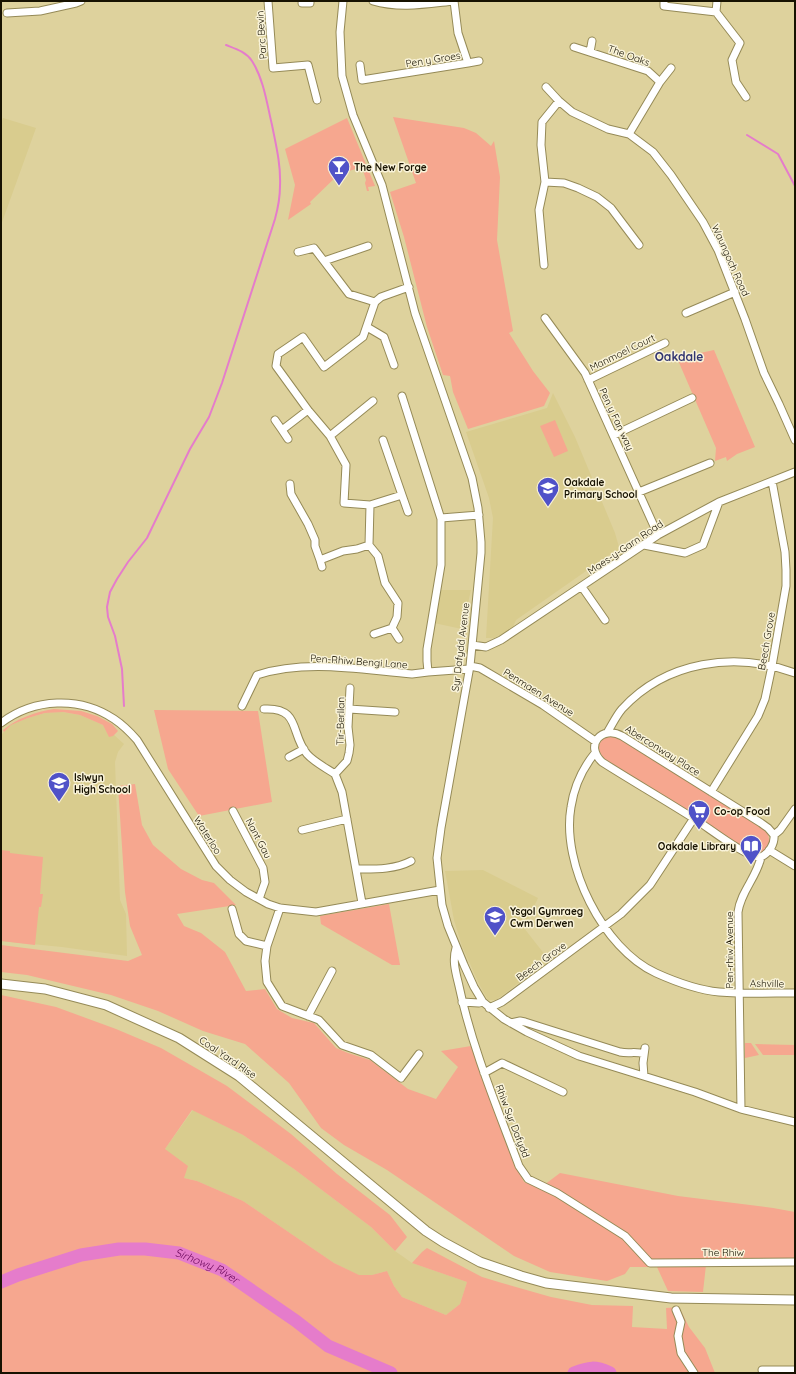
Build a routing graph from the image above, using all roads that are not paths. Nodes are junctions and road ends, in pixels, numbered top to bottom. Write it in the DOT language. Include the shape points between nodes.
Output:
graph roads {
  1 [pos="81,1"];
  2 [pos="268,1"];
  3 [pos="310,1"];
  4 [pos="343,1"];
  5 [pos="373,1"];
  6 [pos="454,1"];
  7 [pos="717,1"];
  8 [pos="67,3"];
  9 [pos="302,3"];
  10 [pos="664,3"];
  11 [pos="716,12"];
  12 [pos="7,13"];
  13 [pos="592,41"];
  14 [pos="574,47"];
  15 [pos="590,52"];
  16 [pos="479,61"];
  17 [pos="468,63"];
  18 [pos="360,65"];
  19 [pos="671,68"];
  20 [pos="660,82"];
  21 [pos="546,87"];
  22 [pos="746,97"];
  23 [pos="317,100"];
  24 [pos="559,102"];
  25 [pos="629,134"];
  26 [pos="545,182"];
  27 [pos="639,244"];
  28 [pos="368,246"];
  29 [pos="298,252"];
  30 [pos="324,261"];
  31 [pos="544,265"];
  32 [pos="409,288"];
  33 [pos="735,292"];
  34 [pos="375,302"];
  35 [pos="686,313"];
  36 [pos="545,318"];
  37 [pos="367,328"];
  38 [pos="665,343"];
  39 [pos="394,365"];
  40 [pos="588,380"];
  41 [pos="402,396"];
  42 [pos="692,398"];
  43 [pos="373,401"];
  44 [pos="308,410"];
  45 [pos="276,420"];
  46 [pos="282,430"];
  47 [pos="330,436"];
  48 [pos="614,436"];
  49 [pos="288,439"];
  50 [pos="383,440"];
  51 [pos="795,440"];
  52 [pos="710,463"];
  53 [pos="795,472"];
  54 [pos="772,481"];
  55 [pos="290,484"];
  56 [pos="640,492"];
  57 [pos="402,495"];
  58 [pos="719,502"];
  59 [pos="370,505"];
  60 [pos="408,512"];
  61 [pos="479,515"];
  62 [pos="441,518"];
  63 [pos="658,535"];
  64 [pos="644,544"];
  65 [pos="369,545"];
  66 [pos="582,587"];
  67 [pos="605,620"];
  68 [pos="392,628"];
  69 [pos="374,634"];
  70 [pos="399,639"];
  71 [pos="472,646"];
  72 [pos="772,666"];
  73 [pos="470,668"];
  74 [pos="428,672"];
  75 [pos="795,673"];
  76 [pos="350,688"];
  77 [pos="242,706"];
  78 [pos="264,709"];
  79 [pos="349,709"];
  80 [pos="395,712"];
  81 [pos="1,723"];
  82 [pos="607,733"];
  83 [pos="595,741"];
  84 [pos="304,749"];
  85 [pos="595,753"];
  86 [pos="289,757"];
  87 [pos="335,774"];
  88 [pos="711,792"];
  89 [pos="795,809"];
  90 [pos="233,811"];
  91 [pos="694,818"];
  92 [pos="347,819"];
  93 [pos="302,830"];
  94 [pos="774,835"];
  95 [pos="769,850"];
  96 [pos="761,857"];
  97 [pos="411,861"];
  98 [pos="795,866"];
  99 [pos="356,869"];
  100 [pos="440,890"];
  101 [pos="259,899"];
  102 [pos="362,904"];
  103 [pos="280,908"];
  104 [pos="232,909"];
  105 [pos="605,927"];
  106 [pos="267,946"];
  107 [pos="456,948"];
  108 [pos="332,971"];
  109 [pos="1,984"];
  110 [pos="739,992"];
  111 [pos="795,993"];
  112 [pos="462,1002"];
  113 [pos="483,1002"];
  114 [pos="489,1008"];
  115 [pos="308,1016"];
  116 [pos="511,1023"];
  117 [pos="419,1054"];
  118 [pos="484,1073"];
  119 [pos="644,1076"];
  120 [pos="563,1092"];
  121 [pos="741,1109"];
  122 [pos="795,1122"];
  123 [pos="795,1262"];
  124 [pos="650,1264"];
  125 [pos="795,1300"];
  126 [pos="676,1310"];
  127 [pos="762,1370"];
  128 [pos="795,1370"];
  129 [pos="694,1373"];
  1 -- 8 [label="street"];
  2 -- 23 [label="street, Parc Bevin" via="273,68 308,65"];
  3 -- 9 [label="street"];
  4 -- 32 [label="street, Syr Dafydd Avenue" via="340,32 342,76 353,115 382,185"];
  5 -- 6 [label="street, Pen y Groes" via="407,6"];
  6 -- 17 [label="street, Pen y Groes" via="458,33"];
  7 -- 11 [label="street"];
  8 -- 12 [label="street" via="40,11"];
  10 -- 11 [label="street"];
  11 -- 22 [label="street" via="740,43 732,60 736,82"];
  13 -- 15 [label="street"];
  14 -- 15 [label="street, The Oaks"];
  15 -- 20 [label="street, The Oaks" via="648,71"];
  16 -- 17 [label="street"];
  17 -- 18 [label="street, Pen y Groes" via="360,83"];
  19 -- 20 [label="street"];
  20 -- 25 [label="street"];
  21 -- 24 [label="street, Waungoch Road"];
  24 -- 25 [label="street, Waungoch Road" via="588,120 608,129"];
  24 -- 26 [label="street" via="542,122 541,145"];
  25 -- 33 [label="street, Waungoch Road" via="653,152 685,194 714,243"];
  26 -- 27 [label="street" via="564,183 597,197 611,208"];
  26 -- 31 [label="street" via="539,210"];
  28 -- 30 [label="street"];
  29 -- 30 [label="street" via="314,248"];
  30 -- 34 [label="street" via="349,294"];
  32 -- 34 [label="street" via="381,297"];
  32 -- 61 [label="street, Syr Dafydd Avenue" via="472,478"];
  33 -- 35 [label="street"];
  33 -- 51 [label="street, Waungoch Road" via="764,373"];
  34 -- 37 [label="street"];
  36 -- 40 [label="street, Pen y Fan way"];
  37 -- 39 [label="street" via="384,337"];
  37 -- 44 [label="street" via="363,337 324,367 303,337 278,354 276,366"];
  38 -- 40 [label="street, Manmoel Court"];
  40 -- 48 [label="street, Pen y Fan way"];
  41 -- 62 [label="street"];
  42 -- 48 [label="street"];
  43 -- 47 [label="street"];
  44 -- 46 [label="street"];
  44 -- 47 [label="street"];
  45 -- 46 [label="street"];
  46 -- 49 [label="street"];
  47 -- 59 [label="street" via="346,465 344,503"];
  48 -- 56 [label="street, Pen y Fan way"];
  50 -- 57 [label="street"];
  52 -- 56 [label="street"];
  53 -- 54 [label="street, Maes-y-Garn Road"];
  54 -- 58 [label="street, Maes-y-Garn Road"];
  54 -- 72 [label="street, Beech Grove" via="785,552 786,586"];
  55 -- 65 [label="street" via="291,494 315,540 321,564 343,551"];
  56 -- 63 [label="street, Pen y Fan way"];
  57 -- 59 [label="street"];
  57 -- 60 [label="street"];
  58 -- 63 [label="street, Maes-y-Garn Road"];
  58 -- 64 [label="street" via="703,545 685,553"];
  59 -- 65 [label="street"];
  61 -- 62 [label="street"];
  61 -- 71 [label="street, Syr Dafydd Avenue" via="481,553"];
  62 -- 74 [label="street" via="442,565 427,649"];
  63 -- 64 [label="street, Maes-y-Garn Road"];
  64 -- 66 [label="street, Maes-y-Garn Road"];
  65 -- 68 [label="street" via="378,556 385,583 398,603 398,616"];
  66 -- 67 [label="street"];
  66 -- 71 [label="street, Maes-y-Garn Road" via="501,640 486,647"];
  68 -- 69 [label="street"];
  68 -- 70 [label="street"];
  71 -- 73 [label="street, Syr Dafydd Avenue"];
  72 -- 75 [label="street"];
  72 -- 82 [label="street" via="747,662 719,662 676,673 658,682 628,704"];
  72 -- 88 [label="street, Beech Grove" via="758,716"];
  73 -- 74 [label="street, Pen-Rhiw Bengi Lane"];
  73 -- 83 [label="street, Penmaen Avenue" via="480,668 543,705"];
  73 -- 100 [label="street, Syr Dafydd Avenue" via="438,844"];
  74 -- 77 [label="street, Pen-Rhiw Bengi Lane" via="412,674 309,666 271,671 257,675"];
  76 -- 79 [label="street, Tir-Berllan"];
  78 -- 84 [label="street" via="275,708 288,716"];
  79 -- 80 [label="street"];
  79 -- 87 [label="street, Tir-Berllan" via="349,754"];
  81 -- 101 [label="street, Waterloo" via="21,711 57,702 83,705 99,710 114,719 126,728 145,751 216,866 230,880"];
  82 -- 83 [label="street"];
  82 -- 88 [label="street, Aberconway Place" via="622,736"];
  83 -- 85 [label="street"];
  84 -- 86 [label="street"];
  84 -- 87 [label="street" via="313,760"];
  85 -- 91 [label="street" via="602,762"];
  85 -- 105 [label="street, Ashville" via="583,770 573,796 570,808 570,835 581,884"];
  87 -- 92 [label="street" via="342,792"];
  88 -- 94 [label="street, Aberconway Place" via="762,823"];
  89 -- 94 [label="street"];
  90 -- 101 [label="street, Nant Gau" via="263,868 265,882"];
  91 -- 96 [label="street" via="753,856"];
  91 -- 105 [label="street, Beech Grove" via="650,885"];
  92 -- 93 [label="street"];
  92 -- 99 [label="street"];
  94 -- 95 [label="street"];
  95 -- 96 [label="street, Pen-rhiw Avenue"];
  95 -- 98 [label="street"];
  96 -- 110 [label="street, Pen-rhiw Avenue" via="760,865 739,904"];
  97 -- 99 [label="street" via="382,868"];
  99 -- 102 [label="street"];
  100 -- 102 [label="street, Waterloo"];
  100 -- 107 [label="street, Syr Dafydd Avenue"];
  101 -- 103 [label="street, Waterloo"];
  102 -- 103 [label="street, Waterloo" via="316,912"];
  103 -- 106 [label="street"];
  104 -- 106 [label="street" via="239,934 246,941"];
  105 -- 110 [label="street, Ashville" via="625,952 654,972 702,989"];
  105 -- 114 [label="street, Beech Grove" via="502,1002"];
  106 -- 115 [label="street" via="267,982 282,1006"];
  107 -- 112 [label="street, Rhiw Syr Dafydd" via="454,963"];
  107 -- 113 [label="street, Syr Dafydd Avenue"];
  108 -- 115 [label="street"];
  109 -- 125 [label="main road, Coal Yard Rise" via="45,989 106,1005 179,1038 240,1076 426,1231 480,1262 546,1282 671,1298"];
  110 -- 111 [label="street, Ashville"];
  110 -- 121 [label="street, Pen-rhiw Avenue"];
  112 -- 113 [label="street"];
  112 -- 118 [label="street, Rhiw Syr Dafydd"];
  113 -- 114 [label="street, Syr Dafydd Avenue"];
  114 -- 116 [label="street, Syr Dafydd Avenue"];
  115 -- 117 [label="street" via="319,1020 342,1045 371,1055 401,1078"];
  116 -- 119 [label="street, Syr Dafydd Avenue" via="579,1056"];
  116 -- 119 [label="street" via="525,1022 628,1054 645,1051"];
  118 -- 120 [label="street" via="502,1063"];
  118 -- 124 [label="street, Rhiw Syr Dafydd" via="520,1166 528,1178 557,1193 625,1236"];
  119 -- 121 [label="street, Syr Dafydd Avenue"];
  121 -- 122 [label="street, Syr Dafydd Avenue"];
  123 -- 124 [label="street, The Rhiw"];
  126 -- 129 [label="street" via="681,1322 678,1336 681,1352"];
  127 -- 128 [label="street"];
}
